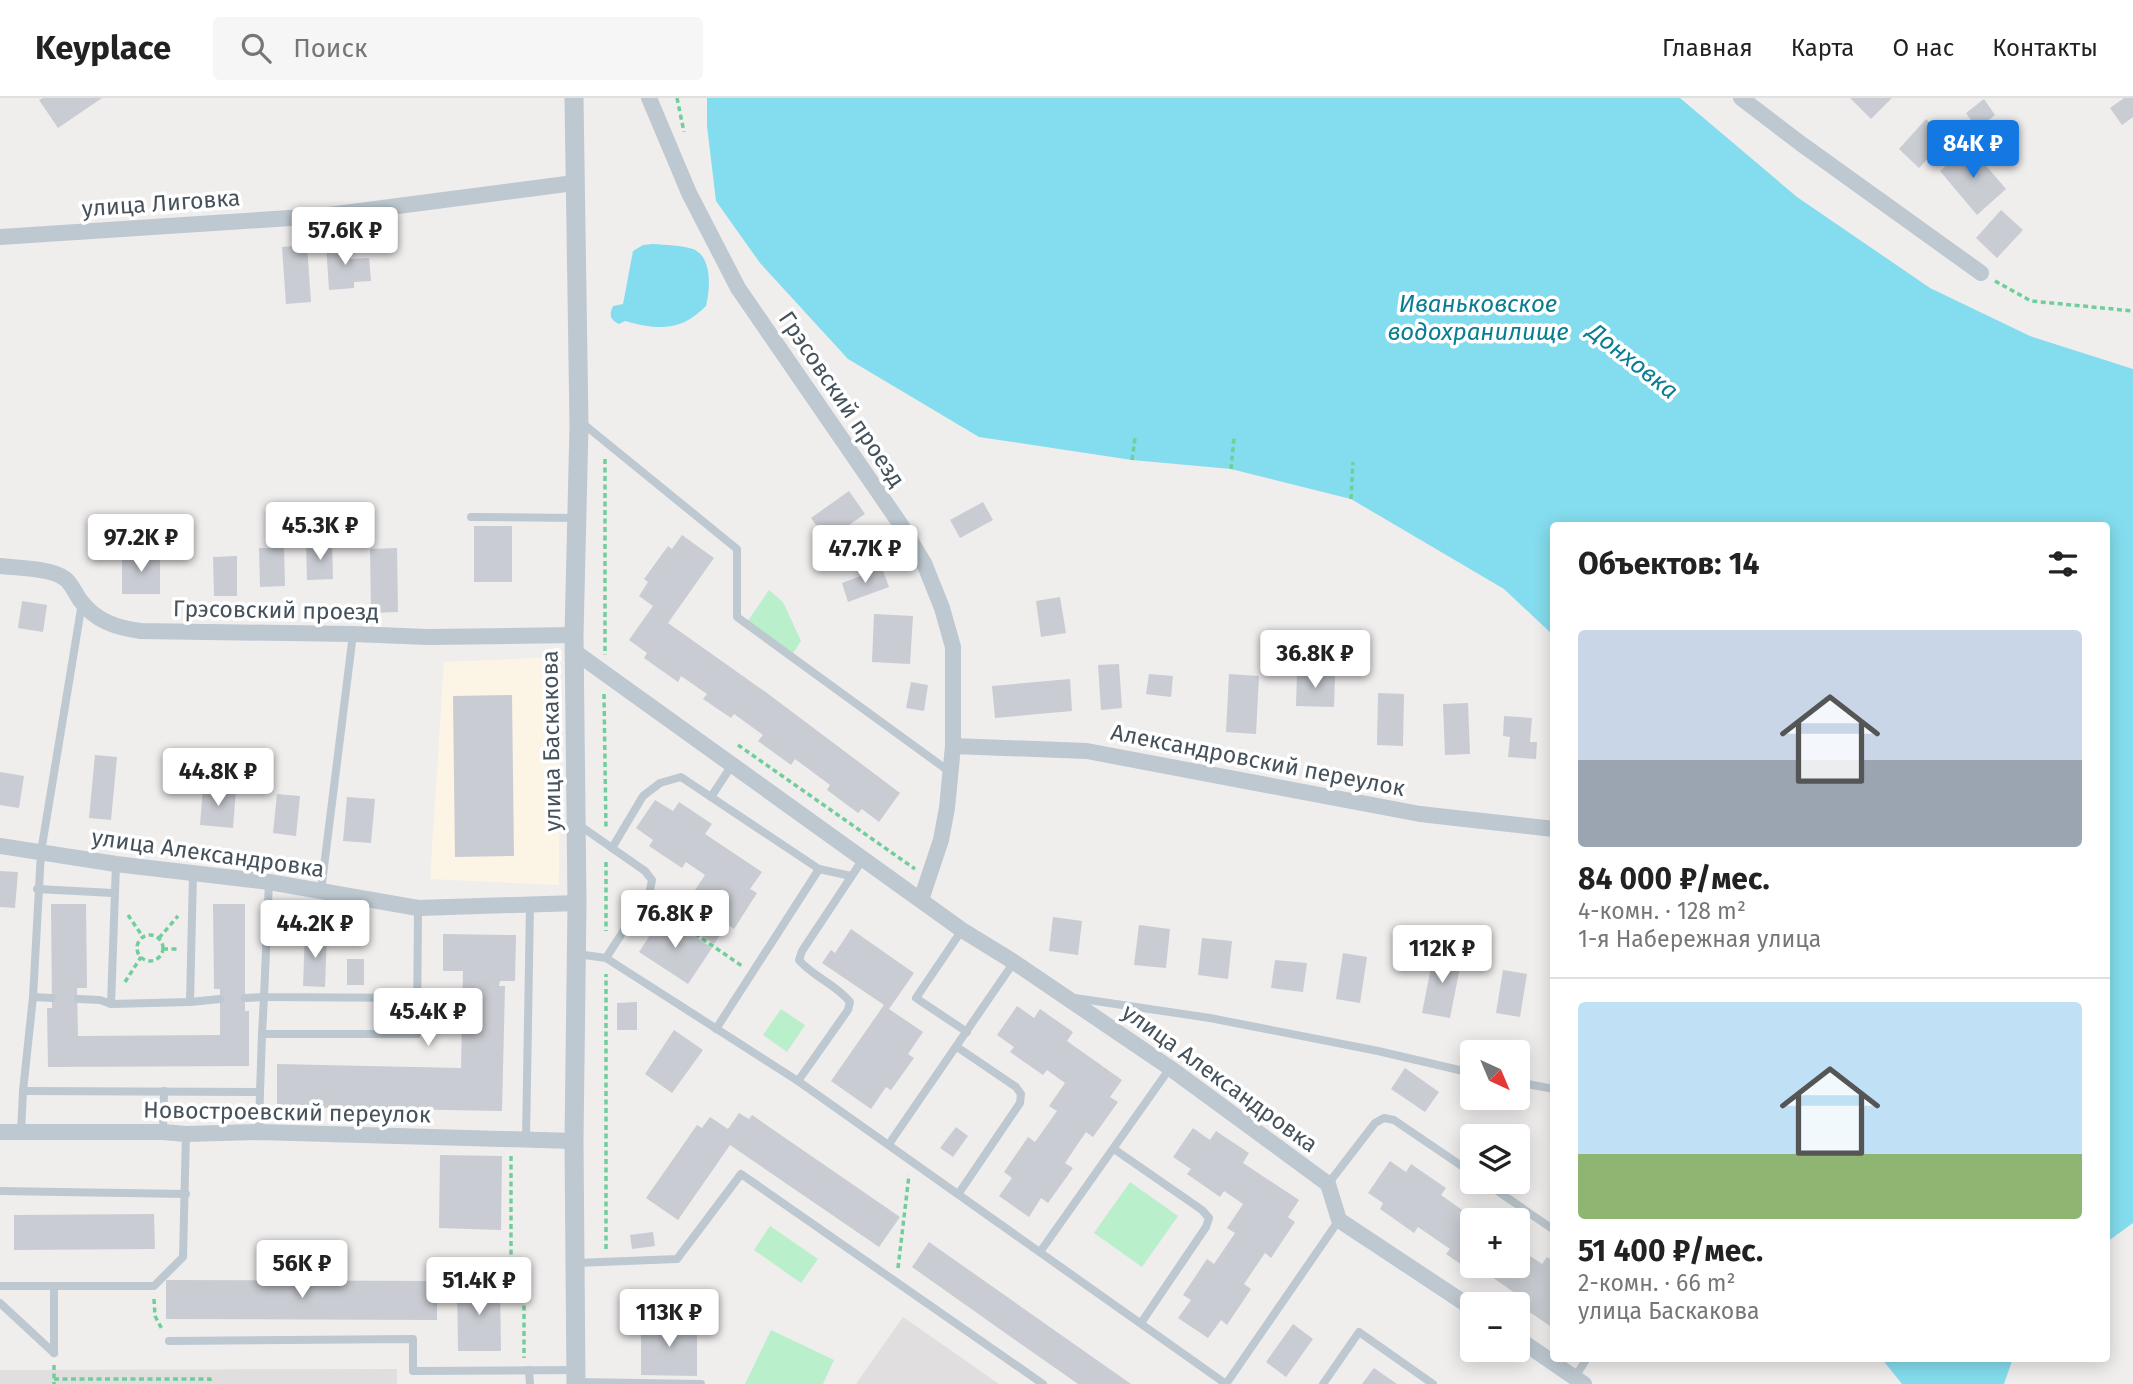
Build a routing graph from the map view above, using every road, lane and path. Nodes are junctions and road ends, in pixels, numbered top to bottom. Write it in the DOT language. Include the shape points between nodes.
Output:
graph roads {
  1 [pos="574,98"];
  2 [pos="649,98"];
  3 [pos="1741,98"];
  4 [pos="574,183"];
  5 [pos="0,237"];
  6 [pos="1981,273"];
  7 [pos="2133,312"];
  8 [pos="579,420"];
  9 [pos="1135,438"];
  10 [pos="1234,438"];
  11 [pos="1132,460"];
  12 [pos="1353,462"];
  13 [pos="1231,469"];
  14 [pos="1351,499"];
  15 [pos="471,517"];
  16 [pos="577,518"];
  17 [pos="0,566"];
  18 [pos="82,603"];
  19 [pos="354,634"];
  20 [pos="575,643"];
  21 [pos="728,738"];
  22 [pos="953,746"];
  23 [pos="732,765"];
  24 [pos="950,772"];
  25 [pos="711,797"];
  26 [pos="576,823"];
  27 [pos="1550,829"];
  28 [pos="0,846"];
  29 [pos="612,848"];
  30 [pos="41,852"];
  31 [pos="863,859"];
  32 [pos="116,864"];
  33 [pos="819,869"];
  34 [pos="193,874"];
  35 [pos="851,876"];
  36 [pos="928,878"];
  37 [pos="269,882"];
  38 [pos="37,889"];
  39 [pos="321,891"];
  40 [pos="113,893"];
  41 [pos="193,899"];
  42 [pos="644,899"];
  43 [pos="921,900"];
  44 [pos="577,903"];
  45 [pos="530,905"];
  46 [pos="418,908"];
  47 [pos="962,930"];
  48 [pos="159,938"];
  49 [pos="576,953"];
  50 [pos="607,958"];
  51 [pos="1014,962"];
  52 [pos="752,973"];
  53 [pos="33,997"];
  54 [pos="264,997"];
  55 [pos="1065,997"];
  56 [pos="52,998"];
  57 [pos="245,998"];
  58 [pos="418,998"];
  59 [pos="78,999"];
  60 [pos="220,999"];
  61 [pos="190,1002"];
  62 [pos="111,1004"];
  63 [pos="716,1029"];
  64 [pos="967,1032"];
  65 [pos="262,1034"];
  66 [pos="957,1047"];
  67 [pos="1170,1068"];
  68 [pos="1460,1070"];
  69 [pos="798,1081"];
  70 [pos="1530,1084"];
  71 [pos="1550,1088"];
  72 [pos="23,1091"];
  73 [pos="164,1091"];
  74 [pos="260,1092"];
  75 [pos="0,1132"];
  76 [pos="21,1132"];
  77 [pos="163,1132"];
  78 [pos="260,1132"];
  79 [pos="186,1134"];
  80 [pos="519,1140"];
  81 [pos="573,1141"];
  82 [pos="888,1144"];
  83 [pos="1114,1149"];
  84 [pos="911,1159"];
  85 [pos="1460,1166"];
  86 [pos="1328,1184"];
  87 [pos="0,1191"];
  88 [pos="959,1193"];
  89 [pos="186,1194"];
  90 [pos="1502,1194"];
  91 [pos="1339,1220"];
  92 [pos="1550,1227"];
  93 [pos="1040,1252"];
  94 [pos="576,1263"];
  95 [pos="896,1281"];
  96 [pos="0,1286"];
  97 [pos="54,1286"];
  98 [pos="154,1286"];
  99 [pos="1460,1300"];
  100 [pos="0,1303"];
  101 [pos="1140,1323"];
  102 [pos="169,1341"];
  103 [pos="1530,1348"];
  104 [pos="54,1353"];
  105 [pos="1585,1362"];
  106 [pos="529,1370"];
  107 [pos="576,1379"];
  108 [pos="54,1381"];
  109 [pos="1577,1382"];
  110 [pos="210,1384"];
  111 [pos="530,1384"];
  112 [pos="701,1384"];
  113 [pos="1043,1384"];
  114 [pos="1226,1384"];
  115 [pos="1323,1384"];
  116 [pos="1433,1384"];
  1 -- 4 [label="street, улица Баскакова"];
  2 -- 22 [label="street, Грэсовский проезд" via="689,193 738,288 924,563 953,647"];
  3 -- 6 [label="street"];
  4 -- 5 [label="street, улица Лиговка" via="321,216"];
  4 -- 8 [label="street, улица Баскакова"];
  6 -- 7 [label="path" via="2031,301"];
  8 -- 16 [label="street, улица Баскакова"];
  8 -- 24 [label="lane" via="737,549 737,617"];
  9 -- 11 [label="path"];
  10 -- 13 [label="path"];
  12 -- 14 [label="path"];
  15 -- 16 [label="lane"];
  16 -- 20 [label="street, улица Баскакова"];
  17 -- 18 [label="street, Грэсовский проезд" via="56,573 68,579"];
  18 -- 19 [label="street, Грэсовский проезд" via="105,622 141,631"];
  18 -- 30 [label="lane"];
  19 -- 20 [label="street, Грэсовский проезд"];
  19 -- 39 [label="lane"];
  20 -- 23 [label="street, улица Александровка"];
  20 -- 26 [label="street, улица Баскакова"];
  21 -- 36 [label="path"];
  22 -- 24 [label="street, Грэсовский проезд"];
  22 -- 27 [label="street, Александровский переулок" via="1087,751 1420,814"];
  23 -- 25 [label="lane"];
  23 -- 31 [label="street, улица Александровка"];
  24 -- 36 [label="street, Грэсовский проезд" via="941,840"];
  25 -- 29 [label="lane" via="681,777 660,783 643,796"];
  25 -- 33 [label="lane"];
  26 -- 29 [label="lane"];
  26 -- 44 [label="street, улица Баскакова"];
  28 -- 30 [label="street, улица Александровка"];
  29 -- 42 [label="lane" via="652,880"];
  30 -- 32 [label="street, улица Александровка"];
  30 -- 38 [label="lane"];
  31 -- 35 [label="lane"];
  31 -- 43 [label="street, улица Александровка"];
  32 -- 34 [label="street, улица Александровка"];
  32 -- 40 [label="lane"];
  33 -- 35 [label="lane"];
  33 -- 52 [label="lane"];
  34 -- 37 [label="street, улица Александровка"];
  34 -- 41 [label="lane"];
  35 -- 69 [label="lane" via="799,960 845,995 850,1002 848,1010"];
  36 -- 43 [label="street, Грэсовский проезд"];
  37 -- 39 [label="street, улица Александровка"];
  37 -- 54 [label="lane"];
  38 -- 40 [label="lane"];
  38 -- 53 [label="lane"];
  39 -- 46 [label="street, улица Александровка"];
  40 -- 62 [label="lane"];
  41 -- 48 [label="path"];
  41 -- 61 [label="lane"];
  42 -- 50 [label="lane"];
  42 -- 52 [label="path"];
  43 -- 47 [label="street, улица Александровка"];
  44 -- 45 [label="street, улица Александровка"];
  44 -- 49 [label="street, улица Баскакова"];
  45 -- 46 [label="street, улица Александровка"];
  45 -- 80 [label="lane"];
  46 -- 58 [label="lane"];
  47 -- 51 [label="street, улица Александровка"];
  47 -- 64 [label="lane" via="916,998"];
  48 -- 48 [label="path" via="143,937 137,947 141,957 158,958 163,949"];
  49 -- 50 [label="lane"];
  49 -- 81 [label="street, улица Баскакова"];
  50 -- 63 [label="lane"];
  51 -- 55 [label="street, улица Александровка"];
  51 -- 64 [label="lane"];
  52 -- 63 [label="lane"];
  53 -- 56 [label="lane"];
  53 -- 72 [label="lane"];
  54 -- 57 [label="lane"];
  54 -- 58 [label="lane"];
  54 -- 65 [label="lane"];
  55 -- 67 [label="street, улица Александровка"];
  55 -- 68 [label="lane" via="1210,1018"];
  58 -- 65 [label="lane" via="417,1034"];
  59 -- 62 [label="lane"];
  60 -- 61 [label="lane"];
  61 -- 62 [label="lane"];
  63 -- 69 [label="lane"];
  64 -- 66 [label="lane"];
  65 -- 74 [label="lane"];
  66 -- 82 [label="lane"];
  66 -- 88 [label="lane" via="1021,1094 1020,1103"];
  67 -- 83 [label="lane"];
  67 -- 86 [label="street, улица Александровка"];
  69 -- 82 [label="lane"];
  70 -- 71 [label="lane"];
  72 -- 73 [label="lane"];
  72 -- 76 [label="lane"];
  73 -- 74 [label="lane"];
  73 -- 77 [label="lane"];
  74 -- 78 [label="lane"];
  75 -- 76 [label="street, Новостроевский переулок"];
  76 -- 77 [label="street, Новостроевский переулок"];
  77 -- 79 [label="street, Новостроевский переулок"];
  78 -- 79 [label="street, Новостроевский переулок"];
  78 -- 80 [label="street, Новостроевский переулок"];
  79 -- 89 [label="lane"];
  80 -- 81 [label="street, Новостроевский переулок"];
  80 -- 106 [label="path" via="511,1257 524,1280 524,1358"];
  81 -- 94 [label="street, улица Баскакова"];
  82 -- 84 [label="lane"];
  83 -- 93 [label="lane"];
  83 -- 101 [label="lane" via="1209,1218"];
  84 -- 88 [label="lane"];
  84 -- 95 [label="path"];
  85 -- 86 [label="lane" via="1394,1120 1384,1118 1375,1123"];
  86 -- 91 [label="street, улица Александровка"];
  87 -- 89 [label="lane"];
  88 -- 93 [label="lane"];
  89 -- 98 [label="lane" via="183,1257"];
  90 -- 92 [label="lane"];
  91 -- 99 [label="street"];
  91 -- 114 [label="lane"];
  93 -- 101 [label="lane"];
  94 -- 95 [label="lane" via="677,1259 741,1174"];
  94 -- 107 [label="street, улица Баскакова"];
  95 -- 113 [label="lane"];
  96 -- 97 [label="lane"];
  97 -- 98 [label="lane"];
  97 -- 104 [label="lane"];
  98 -- 102 [label="path" via="155,1317"];
  100 -- 104 [label="lane"];
  101 -- 114 [label="lane"];
  102 -- 106 [label="lane" via="413,1339 413,1371"];
  103 -- 109 [label="street"];
  104 -- 108 [label="path"];
  105 -- 109 [label="lane"];
  106 -- 107 [label="lane"];
  106 -- 111 [label="lane"];
  107 -- 112 [label="lane"];
  108 -- 110 [label="path" via="210,1379"];
  115 -- 116 [label="lane" via="1359,1332"];
}
